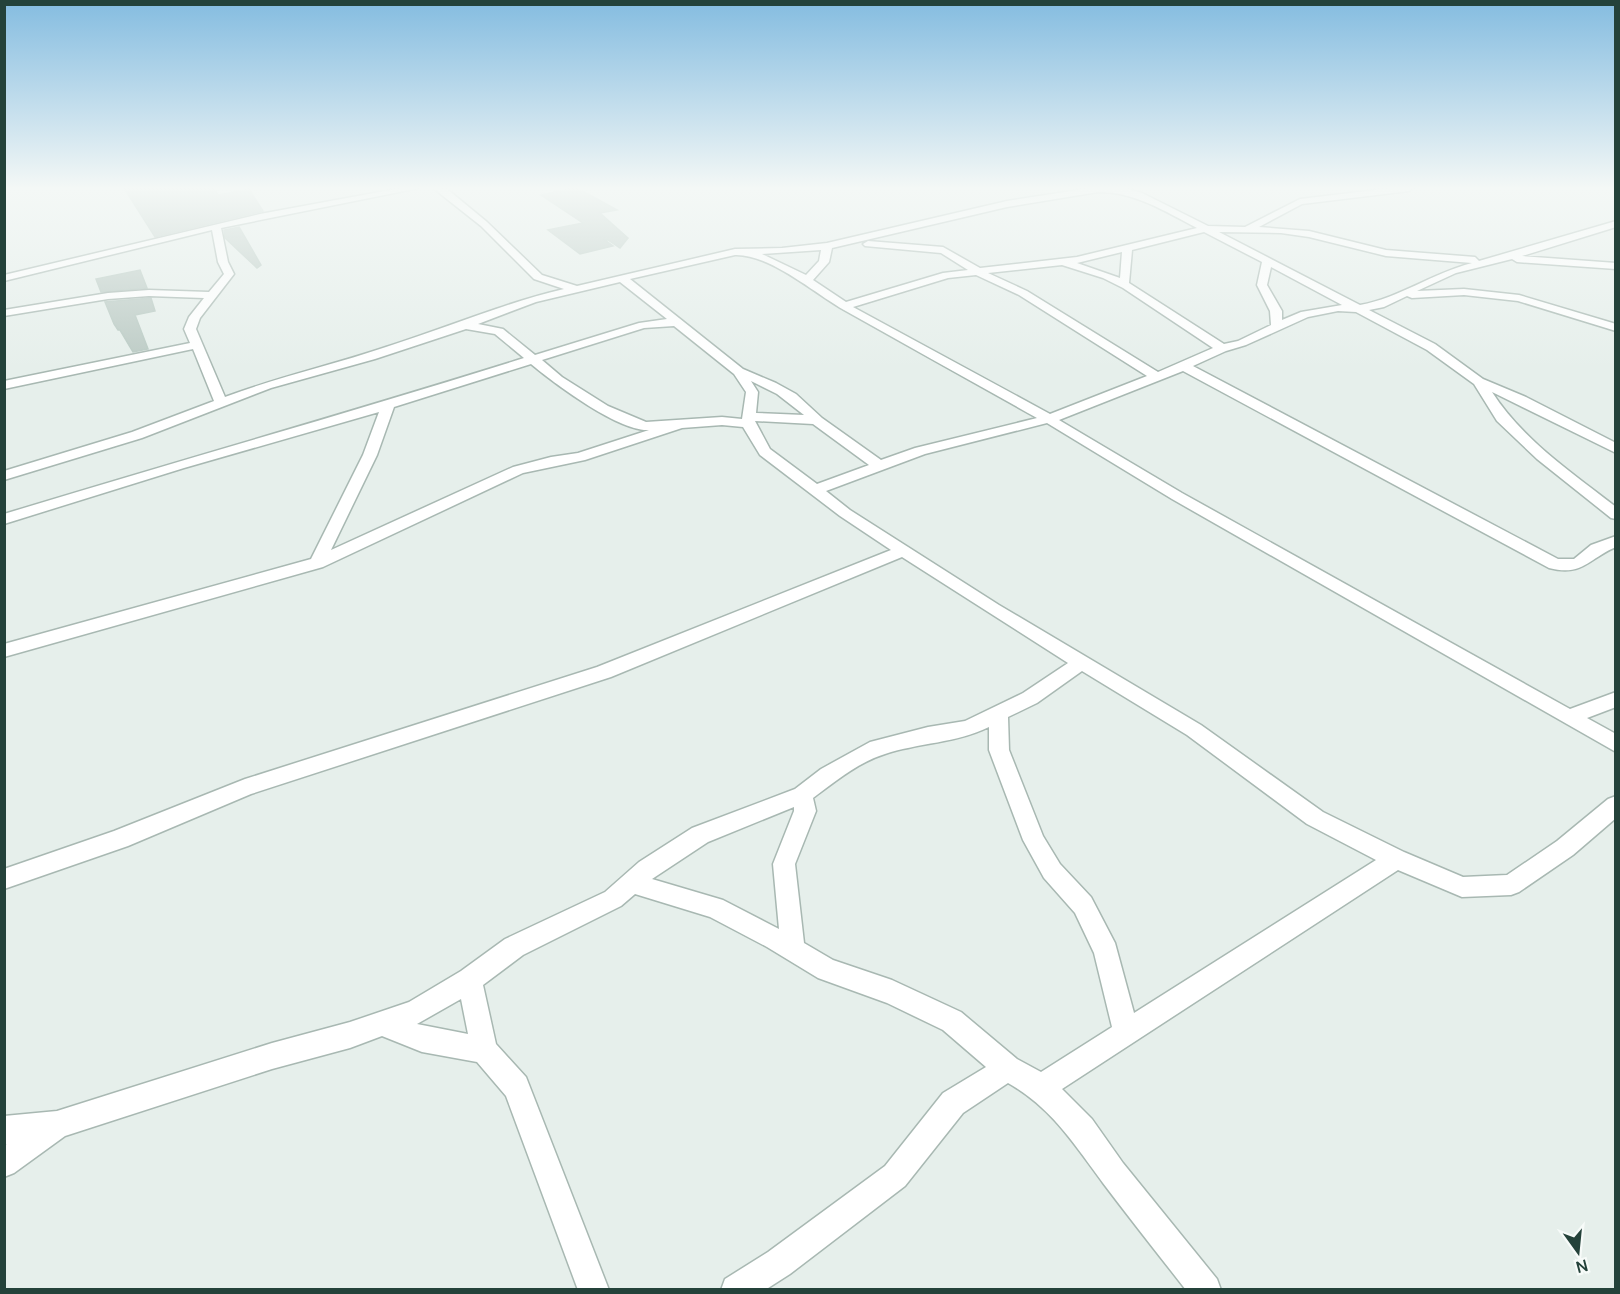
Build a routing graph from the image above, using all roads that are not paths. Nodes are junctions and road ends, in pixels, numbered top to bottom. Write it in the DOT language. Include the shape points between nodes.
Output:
graph roads {
  1 [pos="125,248"];
  2 [pos="220,248"];
  3 [pos="509,248"];
  4 [pos="806,248"];
  5 [pos="827,248"];
  6 [pos="923,248"];
  7 [pos="1125,248"];
  8 [pos="1127,248"];
  9 [pos="1243,248"];
  10 [pos="1363,248"];
  11 [pos="1538,248"];
  12 [pos="943,250"];
  13 [pos="749,252"];
  14 [pos="1503,259"];
  15 [pos="1267,261"];
  16 [pos="1059,263"];
  17 [pos="1616,266"];
  18 [pos="979,271"];
  19 [pos="1447,274"];
  20 [pos="538,277"];
  21 [pos="4,278"];
  22 [pos="622,278"];
  23 [pos="807,280"];
  24 [pos="1124,284"];
  25 [pos="575,289"];
  26 [pos="214,295"];
  27 [pos="1401,296"];
  28 [pos="1519,298"];
  29 [pos="517,306"];
  30 [pos="844,306"];
  31 [pos="1358,309"];
  32 [pos="663,310"];
  33 [pos="4,313"];
  34 [pos="496,314"];
  35 [pos="677,322"];
  36 [pos="466,325"];
  37 [pos="643,325"];
  38 [pos="1277,326"];
  39 [pos="1616,328"];
  40 [pos="499,331"];
  41 [pos="196,345"];
  42 [pos="1222,348"];
  43 [pos="535,360"];
  44 [pos="1184,366"];
  45 [pos="739,372"];
  46 [pos="1157,377"];
  47 [pos="1479,382"];
  48 [pos="4,385"];
  49 [pos="221,403"];
  50 [pos="388,405"];
  51 [pos="1049,419"];
  52 [pos="748,421"];
  53 [pos="817,421"];
  54 [pos="677,425"];
  55 [pos="1616,449"];
  56 [pos="880,466"];
  57 [pos="4,476"];
  58 [pos="815,490"];
  59 [pos="1616,515"];
  60 [pos="4,519"];
  61 [pos="1616,541"];
  62 [pos="903,551"];
  63 [pos="317,563"];
  64 [pos="4,651"];
  65 [pos="1082,663"];
  66 [pos="1616,699"];
  67 [pos="998,714"];
  68 [pos="1570,717"];
  69 [pos="1616,744"];
  70 [pos="802,795"];
  71 [pos="1616,805"];
  72 [pos="1396,859"];
  73 [pos="4,879"];
  74 [pos="631,883"];
  75 [pos="793,950"];
  76 [pos="470,980"];
  77 [pos="381,1023"];
  78 [pos="1126,1032"];
  79 [pos="484,1050"];
  80 [pos="1008,1068"];
  81 [pos="1041,1087"];
  82 [pos="57,1125"];
  83 [pos="4,1130"];
  84 [pos="4,1163"];
  85 [pos="594,1290"];
  86 [pos="736,1290"];
  87 [pos="1206,1290"];
  1 -- 21 [label="street"];
  2 -- 26 [label="street" via="229,274"];
  3 -- 20 [label="street"];
  4 -- 13 [label="street"];
  5 -- 23 [label="street" via="824,262"];
  6 -- 12 [label="street"];
  7 -- 16 [label="street"];
  8 -- 24 [label="street"];
  9 -- 15 [label="street"];
  10 -- 14 [label="street" via="1472,260"];
  11 -- 14 [label="street"];
  12 -- 18 [label="street"];
  13 -- 22 [label="street"];
  13 -- 23 [label="street"];
  14 -- 17 [label="street"];
  14 -- 19 [label="street"];
  15 -- 31 [label="street"];
  15 -- 38 [label="street" via="1262,285 1276,311"];
  16 -- 18 [label="street"];
  16 -- 24 [label="street" via="1094,270"];
  18 -- 30 [label="street" via="947,275"];
  18 -- 46 [label="street" via="1023,293"];
  19 -- 27 [label="street"];
  19 -- 28 [label="street"];
  20 -- 25 [label="street"];
  20 -- 29 [label="street"];
  22 -- 25 [label="street"];
  22 -- 32 [label="street"];
  23 -- 30 [label="street"];
  24 -- 42 [label="street"];
  25 -- 29 [label="street"];
  26 -- 33 [label="street" via="108,296"];
  26 -- 41 [label="street" via="190,329"];
  27 -- 28 [label="street" via="1464,292"];
  27 -- 31 [label="street"];
  28 -- 39 [label="street"];
  29 -- 34 [label="street"];
  30 -- 51 [label="street"];
  31 -- 38 [label="street" via="1322,310"];
  31 -- 47 [label="street" via="1431,347"];
  32 -- 35 [label="street"];
  32 -- 37 [label="street"];
  34 -- 36 [label="street"];
  34 -- 40 [label="street"];
  35 -- 37 [label="street"];
  35 -- 45 [label="street"];
  36 -- 40 [label="street"];
  36 -- 49 [label="street"];
  37 -- 43 [label="street"];
  38 -- 42 [label="street"];
  40 -- 43 [label="street"];
  41 -- 48 [label="street"];
  41 -- 49 [label="street"];
  42 -- 44 [label="street"];
  43 -- 50 [label="street"];
  43 -- 54 [label="street" via="603,409 644,426"];
  44 -- 46 [label="street"];
  44 -- 61 [label="street" via="1555,564 1578,564"];
  45 -- 52 [label="street" via="752,392"];
  45 -- 53 [label="street" via="767,382"];
  46 -- 51 [label="street"];
  47 -- 55 [label="street"];
  47 -- 59 [label="street" via="1502,418 1518,434"];
  49 -- 57 [label="street" via="137,435"];
  50 -- 60 [label="street"];
  50 -- 63 [label="street" via="370,455"];
  51 -- 56 [label="street" via="920,451"];
  51 -- 68 [label="street" via="1177,496"];
  52 -- 53 [label="street"];
  52 -- 54 [label="street"];
  52 -- 58 [label="street" via="765,452"];
  53 -- 56 [label="street"];
  54 -- 63 [label="street" via="580,457 518,470"];
  56 -- 58 [label="street"];
  58 -- 62 [label="street"];
  62 -- 65 [label="street"];
  62 -- 73 [label="street" via="604,672 245,788"];
  63 -- 64 [label="street"];
  65 -- 67 [label="street"];
  65 -- 72 [label="street" via="1194,730 1315,819"];
  66 -- 68 [label="street"];
  67 -- 70 [label="street" via="969,728 877,748"];
  67 -- 78 [label="street" via="999,750 1034,840 1052,871 1083,905 1106,951"];
  68 -- 69 [label="street"];
  70 -- 74 [label="street" via="700,835"];
  70 -- 75 [label="street" via="805,811 784,864"];
  71 -- 72 [label="street" via="1565,848 1511,885 1462,887"];
  72 -- 78 [label="street"];
  74 -- 75 [label="street" via="715,908"];
  74 -- 76 [label="street" via="613,899 514,947"];
  75 -- 80 [label="street" via="827,970 892,992 952,1020"];
  76 -- 77 [label="street" via="415,1012"];
  76 -- 79 [label="street"];
  77 -- 79 [label="street" via="422,1040"];
  77 -- 82 [label="street"];
  78 -- 81 [label="street"];
  79 -- 85 [label="street" via="516,1088"];
  80 -- 81 [label="street"];
  80 -- 86 [label="street" via="953,1103 895,1176 779,1263"];
  81 -- 87 [label="street" via="1082,1129"];
  82 -- 83 [label="street"];
  82 -- 84 [label="street"];
}
